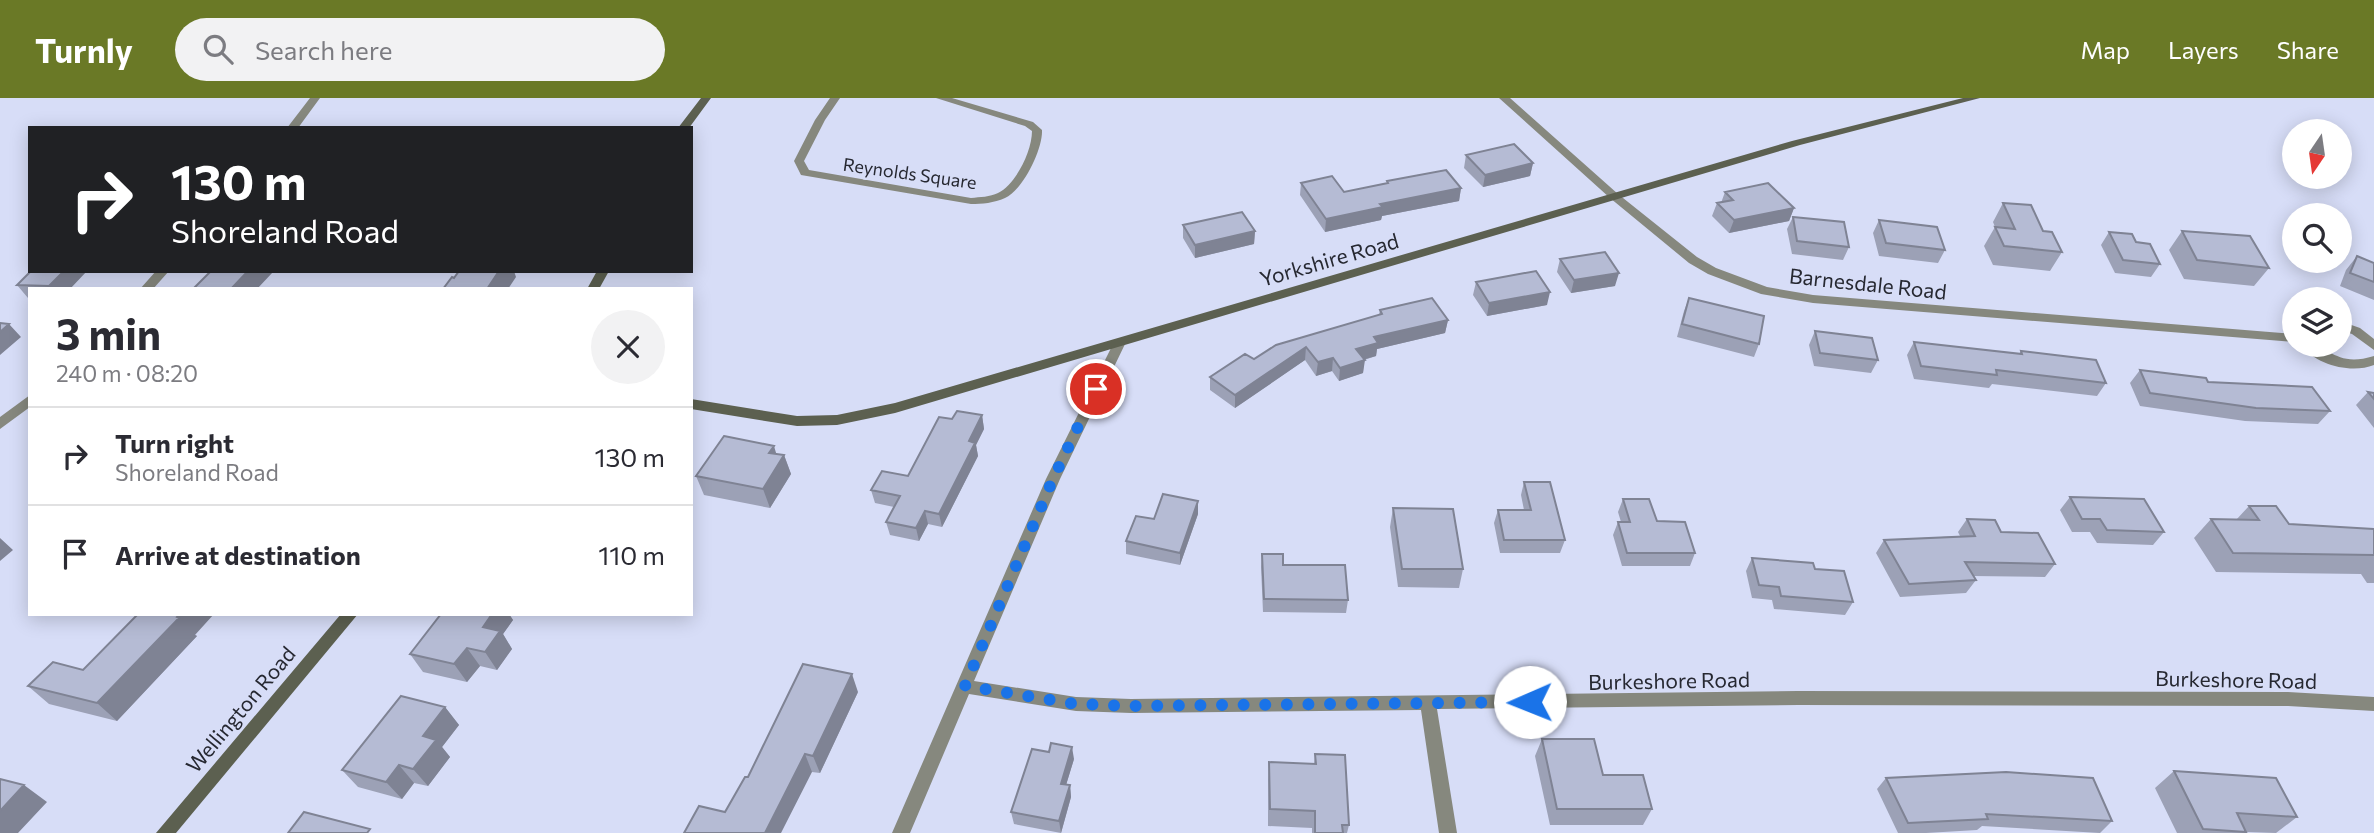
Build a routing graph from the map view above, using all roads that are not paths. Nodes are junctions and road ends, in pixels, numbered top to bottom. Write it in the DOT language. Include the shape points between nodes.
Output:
graph roads {
  1 [pos="315,98"];
  2 [pos="706,98"];
  3 [pos="835,98"];
  4 [pos="941,98"];
  5 [pos="1504,98"];
  6 [pos="1975,98"];
  7 [pos="294,126"];
  8 [pos="685,126"];
  9 [pos="1614,196"];
  10 [pos="161,273"];
  11 [pos="148,287"];
  12 [pos="2352,330"];
  13 [pos="2282,337"];
  14 [pos="1120,342"];
  15 [pos="2374,346"];
  16 [pos="2327,357"];
  17 [pos="2374,360"];
  18 [pos="28,402"];
  19 [pos="693,404"];
  20 [pos="0,424"];
  21 [pos="348,616"];
  22 [pos="965,686"];
  23 [pos="1428,704"];
  24 [pos="2374,704"];
  25 [pos="165,833"];
  26 [pos="901,833"];
  27 [pos="1448,833"];
  1 -- 7 [label="street"];
  2 -- 8 [label="street"];
  3 -- 4 [label="street, Reynolds Square" via="799,161 805,173 971,201 996,198 1013,188 1038,141 1037,131 1029,124"];
  5 -- 9 [label="street, Barnesdale Road"];
  6 -- 9 [label="street, Yorkshire Road"];
  9 -- 13 [label="street, Barnesdale Road" via="1693,260 1738,282 1789,296"];
  9 -- 14 [label="street, Yorkshire Road"];
  10 -- 11 [label="street"];
  12 -- 15 [label="street"];
  14 -- 19 [label="street, Yorkshire Road" via="895,408 837,420 797,421"];
  14 -- 22 [label="street" via="1053,479"];
  16 -- 17 [label="street" via="2359,365"];
  18 -- 20 [label="street"];
  21 -- 25 [label="street, Wellington Road"];
  22 -- 23 [label="street, Burkeshore Road" via="1076,704"];
  22 -- 26 [label="street"];
  23 -- 24 [label="street, Burkeshore Road" via="1798,698 2288,699"];
  23 -- 27 [label="street"];
}
